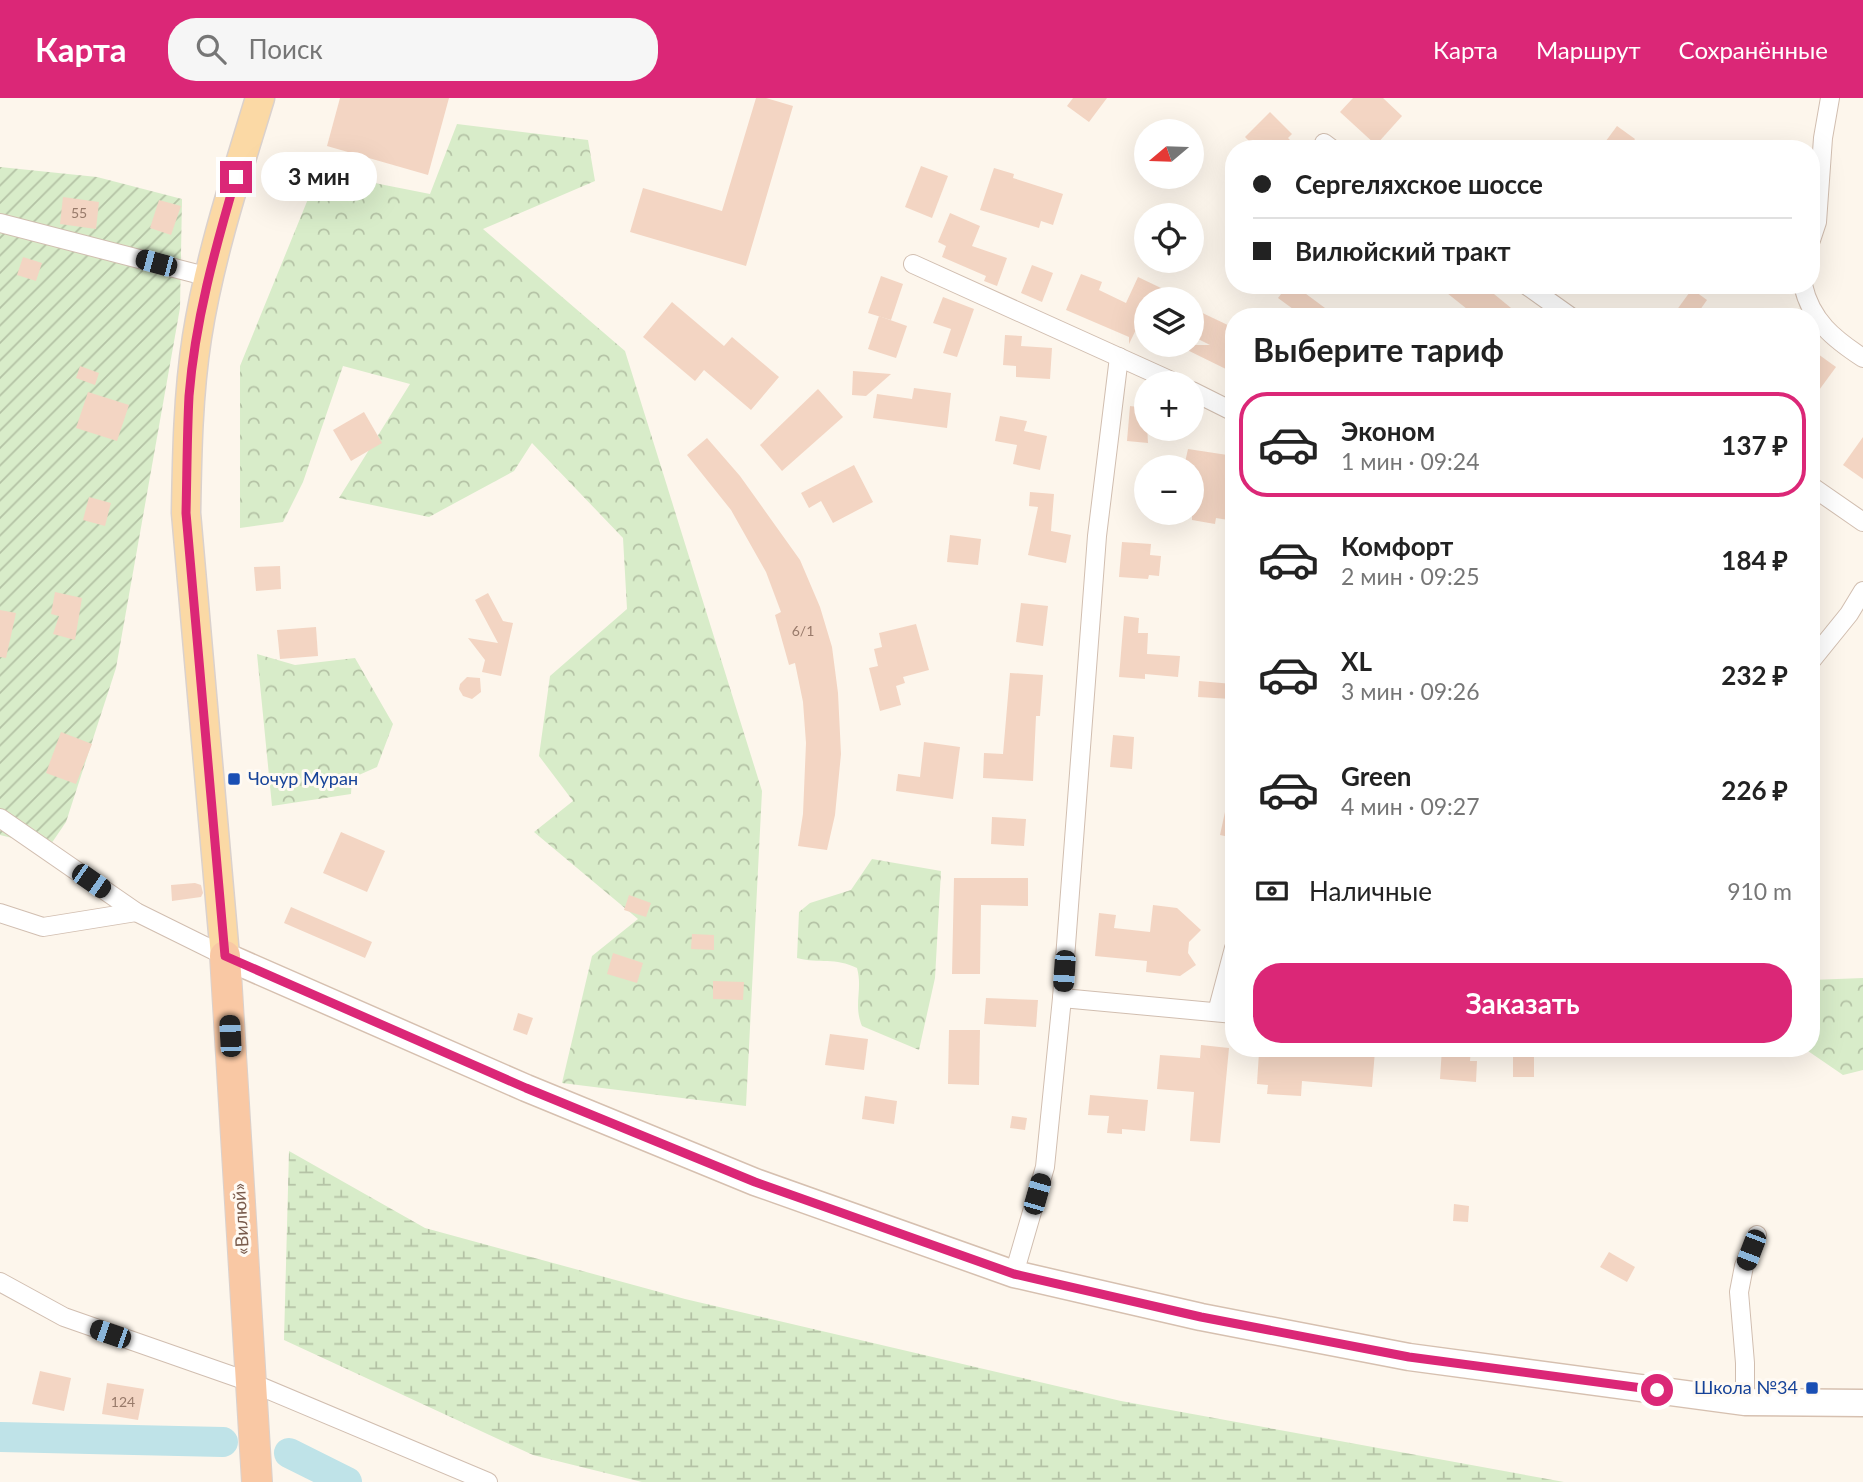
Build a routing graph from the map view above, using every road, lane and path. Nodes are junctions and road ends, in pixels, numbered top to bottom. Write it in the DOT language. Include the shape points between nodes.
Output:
graph roads {
  1 [pos="260,98"];
  2 [pos="1830,98"];
  3 [pos="1820,178"];
  4 [pos="0,223"];
  5 [pos="912,264"];
  6 [pos="209,277"];
  7 [pos="1539,294"];
  8 [pos="1558,308"];
  9 [pos="1820,324"];
  10 [pos="1119,357"];
  11 [pos="1863,358"];
  12 [pos="1150,371"];
  13 [pos="1204,397"];
  14 [pos="1225,408"];
  15 [pos="1820,492"];
  16 [pos="1863,522"];
  17 [pos="1863,591"];
  18 [pos="1820,650"];
  19 [pos="0,818"];
  20 [pos="136,912"];
  21 [pos="0,913"];
  22 [pos="225,956"];
  23 [pos="1062,998"];
  24 [pos="1225,1013"];
  25 [pos="1757,1235"];
  26 [pos="1014,1274"];
  27 [pos="0,1282"];
  28 [pos="250,1382"];
  29 [pos="1745,1402"];
  30 [pos="1863,1403"];
  31 [pos="257,1482"];
  32 [pos="488,1482"];
  1 -- 6 [label="main road"];
  2 -- 3 [label="street"];
  4 -- 6 [label="street"];
  5 -- 10 [label="street"];
  6 -- 22 [label="main road" via="190,394 186,513"];
  7 -- 8 [label="street"];
  9 -- 11 [label="street"];
  10 -- 12 [label="street"];
  10 -- 23 [label="street" via="1097,536"];
  13 -- 14 [label="street"];
  15 -- 16 [label="street"];
  17 -- 18 [label="street"];
  19 -- 20 [label="street"];
  20 -- 21 [label="street" via="43,927"];
  20 -- 22 [label="street"];
  22 -- 26 [label="main road" via="755,1182"];
  22 -- 28 [label="highway, «Вилюй»"];
  23 -- 24 [label="street"];
  23 -- 26 [label="street" via="1045,1167"];
  25 -- 29 [label="street" via="1739,1292"];
  26 -- 29 [label="main road" via="1201,1317 1409,1357"];
  27 -- 28 [label="street" via="64,1317"];
  28 -- 31 [label="highway, «Вилюй»"];
  28 -- 32 [label="street"];
  29 -- 30 [label="main road"];
}
